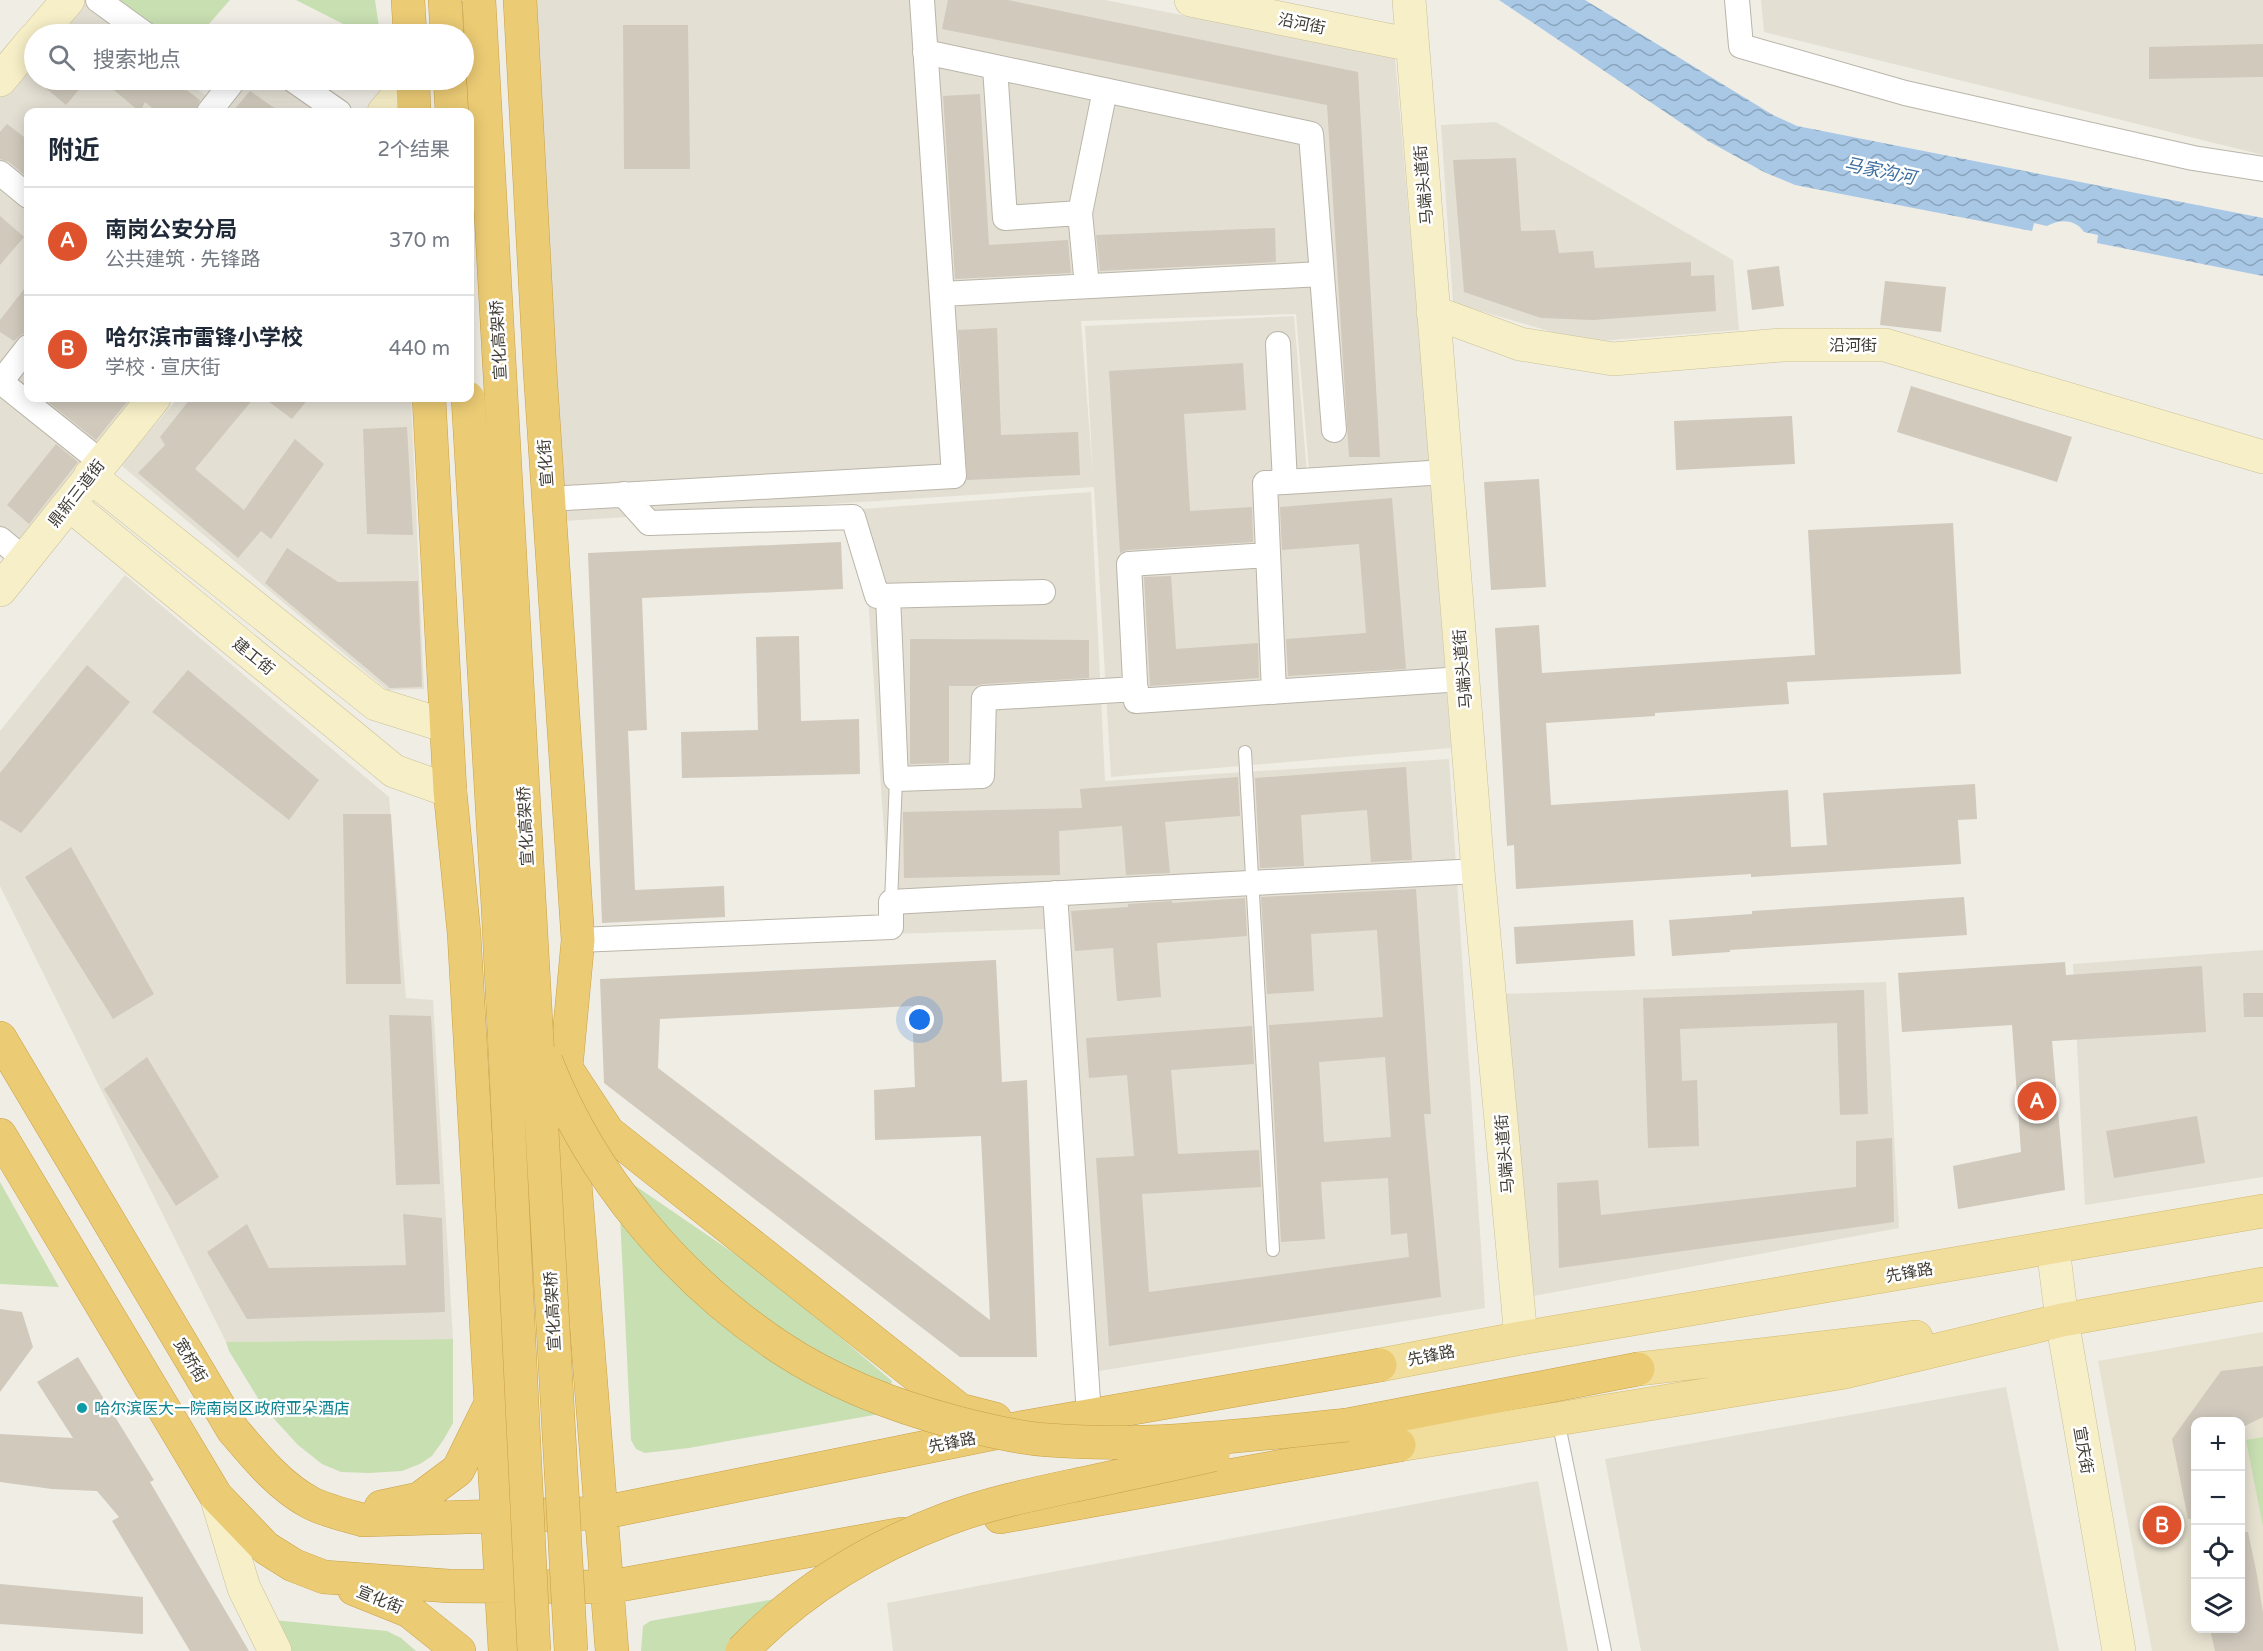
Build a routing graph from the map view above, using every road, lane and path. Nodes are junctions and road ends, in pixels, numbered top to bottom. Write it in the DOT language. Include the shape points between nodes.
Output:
graph roads {
  1 [pos="68,0"];
  2 [pos="98,0"];
  3 [pos="408,0"];
  4 [pos="446,0"];
  5 [pos="479,0"];
  6 [pos="520,0"];
  7 [pos="922,0"];
  8 [pos="1191,0"];
  9 [pos="1409,0"];
  10 [pos="1737,0"];
  11 [pos="48,24"];
  12 [pos="131,24"];
  13 [pos="409,24"];
  14 [pos="447,24"];
  15 [pos="1412,45"];
  16 [pos="925,52"];
  17 [pos="995,67"];
  18 [pos="219,90"];
  19 [pos="307,90"];
  20 [pos="403,90"];
  21 [pos="413,90"];
  22 [pos="451,90"];
  23 [pos="1105,90"];
  24 [pos="210,108"];
  25 [pos="333,108"];
  26 [pos="388,108"];
  27 [pos="414,108"];
  28 [pos="452,108"];
  29 [pos="2263,169"];
  30 [pos="0,172"];
  31 [pos="24,193"];
  32 [pos="1080,213"];
  33 [pos="1321,274"];
  34 [pos="1087,286"];
  35 [pos="942,294"];
  36 [pos="1433,312"];
  37 [pos="1278,344"];
  38 [pos="24,352"];
  39 [pos="0,383"];
  40 [pos="151,402"];
  41 [pos="429,402"];
  42 [pos="468,402"];
  43 [pos="1334,430"];
  44 [pos="2263,457"];
  45 [pos="95,469"];
  46 [pos="1446,472"];
  47 [pos="1285,482"];
  48 [pos="623,494"];
  49 [pos="548,499"];
  50 [pos="69,504"];
  51 [pos="12,549"];
  52 [pos="1268,555"];
  53 [pos="0,590"];
  54 [pos="1043,592"];
  55 [pos="888,596"];
  56 [pos="1462,679"];
  57 [pos="1136,689"];
  58 [pos="1274,692"];
  59 [pos="446,726"];
  60 [pos="1245,752"];
  61 [pos="896,779"];
  62 [pos="450,791"];
  63 [pos="1478,871"];
  64 [pos="1253,883"];
  65 [pos="1055,893"];
  66 [pos="891,902"];
  67 [pos="498,907"];
  68 [pos="578,933"];
  69 [pos="0,1038"];
  70 [pos="566,1068"];
  71 [pos="0,1135"];
  72 [pos="2263,1211"];
  73 [pos="2053,1248"];
  74 [pos="1273,1250"];
  75 [pos="2263,1284"];
  76 [pos="2062,1320"];
  77 [pos="1521,1338"];
  78 [pos="1380,1365"];
  79 [pos="1638,1369"];
  80 [pos="492,1402"];
  81 [pos="1089,1416"];
  82 [pos="1558,1419"];
  83 [pos="1347,1425"];
  84 [pos="1025,1427"];
  85 [pos="1399,1445"];
  86 [pos="216,1496"];
  87 [pos="332,1512"];
  88 [pos="601,1512"];
  89 [pos="498,1516"];
  90 [pos="324,1577"];
  91 [pos="501,1586"];
  92 [pos="609,1587"];
  93 [pos="275,1651"];
  94 [pos="459,1651"];
  95 [pos="505,1651"];
  96 [pos="534,1651"];
  97 [pos="571,1651"];
  98 [pos="612,1651"];
  99 [pos="742,1651"];
  100 [pos="1605,1651"];
  101 [pos="2120,1651"];
  1 -- 11 [label="street"];
  2 -- 12 [label="street"];
  3 -- 13 [label="highway"];
  4 -- 14 [label="highway"];
  5 -- 97 [label="highway, 宣化高架桥, bridge"];
  6 -- 49 [label="highway, 宣化街"];
  7 -- 16 [label="street"];
  8 -- 15 [label="street, 沿河街"];
  9 -- 15 [label="street, 马端头道街"];
  10 -- 29 [label="street" via="1741,46 1905,93 2193,159"];
  15 -- 36 [label="street, 马端头道街"];
  16 -- 17 [label="street"];
  16 -- 35 [label="street"];
  17 -- 23 [label="street"];
  17 -- 32 [label="street" via="1005,218"];
  18 -- 24 [label="street"];
  19 -- 25 [label="street"];
  20 -- 26 [label="street"];
  21 -- 27 [label="highway"];
  22 -- 28 [label="highway"];
  23 -- 32 [label="street"];
  23 -- 33 [label="street" via="1311,134"];
  30 -- 31 [label="street"];
  32 -- 34 [label="street"];
  33 -- 34 [label="street"];
  33 -- 43 [label="street"];
  34 -- 35 [label="street"];
  35 -- 48 [label="street" via="954,476"];
  36 -- 44 [label="street, 沿河街" via="1520,344 1613,359 1782,345 1884,345"];
  36 -- 46 [label="street, 马端头道街"];
  37 -- 47 [label="street"];
  38 -- 39 [label="street"];
  39 -- 45 [label="street"];
  40 -- 45 [label="street, 鼎新三道街"];
  41 -- 59 [label="highway"];
  42 -- 67 [label="highway, 宣化高架桥, bridge"];
  45 -- 50 [label="street, 鼎新三道街"];
  45 -- 59 [label="street" via="376,704"];
  46 -- 47 [label="street"];
  46 -- 56 [label="street, 马端头道街"];
  47 -- 52 [label="street" via="1265,483"];
  48 -- 49 [label="street"];
  48 -- 55 [label="street" via="649,523 852,517 877,596"];
  49 -- 68 [label="highway, 宣化街"];
  50 -- 51 [label="street, 鼎新三道街"];
  50 -- 62 [label="street, 建工街" via="394,771"];
  51 -- 53 [label="street, 鼎新三道街"];
  52 -- 57 [label="street" via="1129,564"];
  52 -- 58 [label="street"];
  54 -- 55 [label="street"];
  55 -- 61 [label="street"];
  56 -- 58 [label="street"];
  56 -- 63 [label="street, 马端头道街"];
  57 -- 58 [label="street" via="1136,701"];
  57 -- 61 [label="street" via="984,698 982,776"];
  59 -- 62 [label="highway"];
  60 -- 64 [label="lane"];
  61 -- 66 [label="lane"];
  62 -- 80 [label="highway" via="464,933"];
  63 -- 64 [label="street"];
  63 -- 77 [label="street, 马端头道街"];
  64 -- 65 [label="street"];
  64 -- 74 [label="lane"];
  65 -- 66 [label="street"];
  65 -- 81 [label="street"];
  66 -- 68 [label="street" via="891,927"];
  67 -- 83 [label="highway, bridge" via="528,1015 560,1097 596,1160 634,1215 682,1267 727,1310 783,1349 850,1385 917,1412 1045,1440 1173,1442"];
  67 -- 96 [label="highway, 宣化高架桥, bridge"];
  68 -- 70 [label="highway, 宣化街"];
  69 -- 87 [label="highway, 宽桥街" via="233,1430 259,1461 288,1486 309,1502"];
  70 -- 84 [label="highway" via="608,1132 960,1410"];
  70 -- 88 [label="highway, 宣化街"];
  71 -- 86 [label="highway"];
  72 -- 73 [label="main road, 先锋路"];
  73 -- 76 [label="street, 宣庆街"];
  73 -- 77 [label="main road, 先锋路"];
  75 -- 76 [label="main road"];
  76 -- 79 [label="main road"];
  76 -- 82 [label="main road" via="1845,1372"];
  76 -- 101 [label="street, 宣庆街"];
  77 -- 78 [label="main road, 先锋路"];
  78 -- 81 [label="highway, 先锋路"];
  79 -- 83 [label="highway"];
  80 -- 87 [label="highway" via="458,1470 419,1499"];
  80 -- 89 [label="highway"];
  81 -- 84 [label="highway, 先锋路"];
  82 -- 85 [label="main road"];
  82 -- 100 [label="lane"];
  83 -- 99 [label="highway, bridge" via="1020,1497 949,1518 849,1565 803,1597"];
  84 -- 88 [label="highway, 先锋路"];
  85 -- 92 [label="highway"];
  86 -- 90 [label="highway" via="266,1548 293,1565"];
  86 -- 93 [label="street" via="244,1588"];
  87 -- 89 [label="highway, 宽桥街" via="363,1520"];
  88 -- 89 [label="highway, 宽桥街"];
  88 -- 92 [label="highway, 宣化街"];
  89 -- 91 [label="highway"];
  90 -- 91 [label="highway"];
  90 -- 94 [label="highway, 宣化街" via="409,1611"];
  91 -- 92 [label="highway"];
  91 -- 95 [label="highway"];
  92 -- 98 [label="highway, 宣化街"];
}
